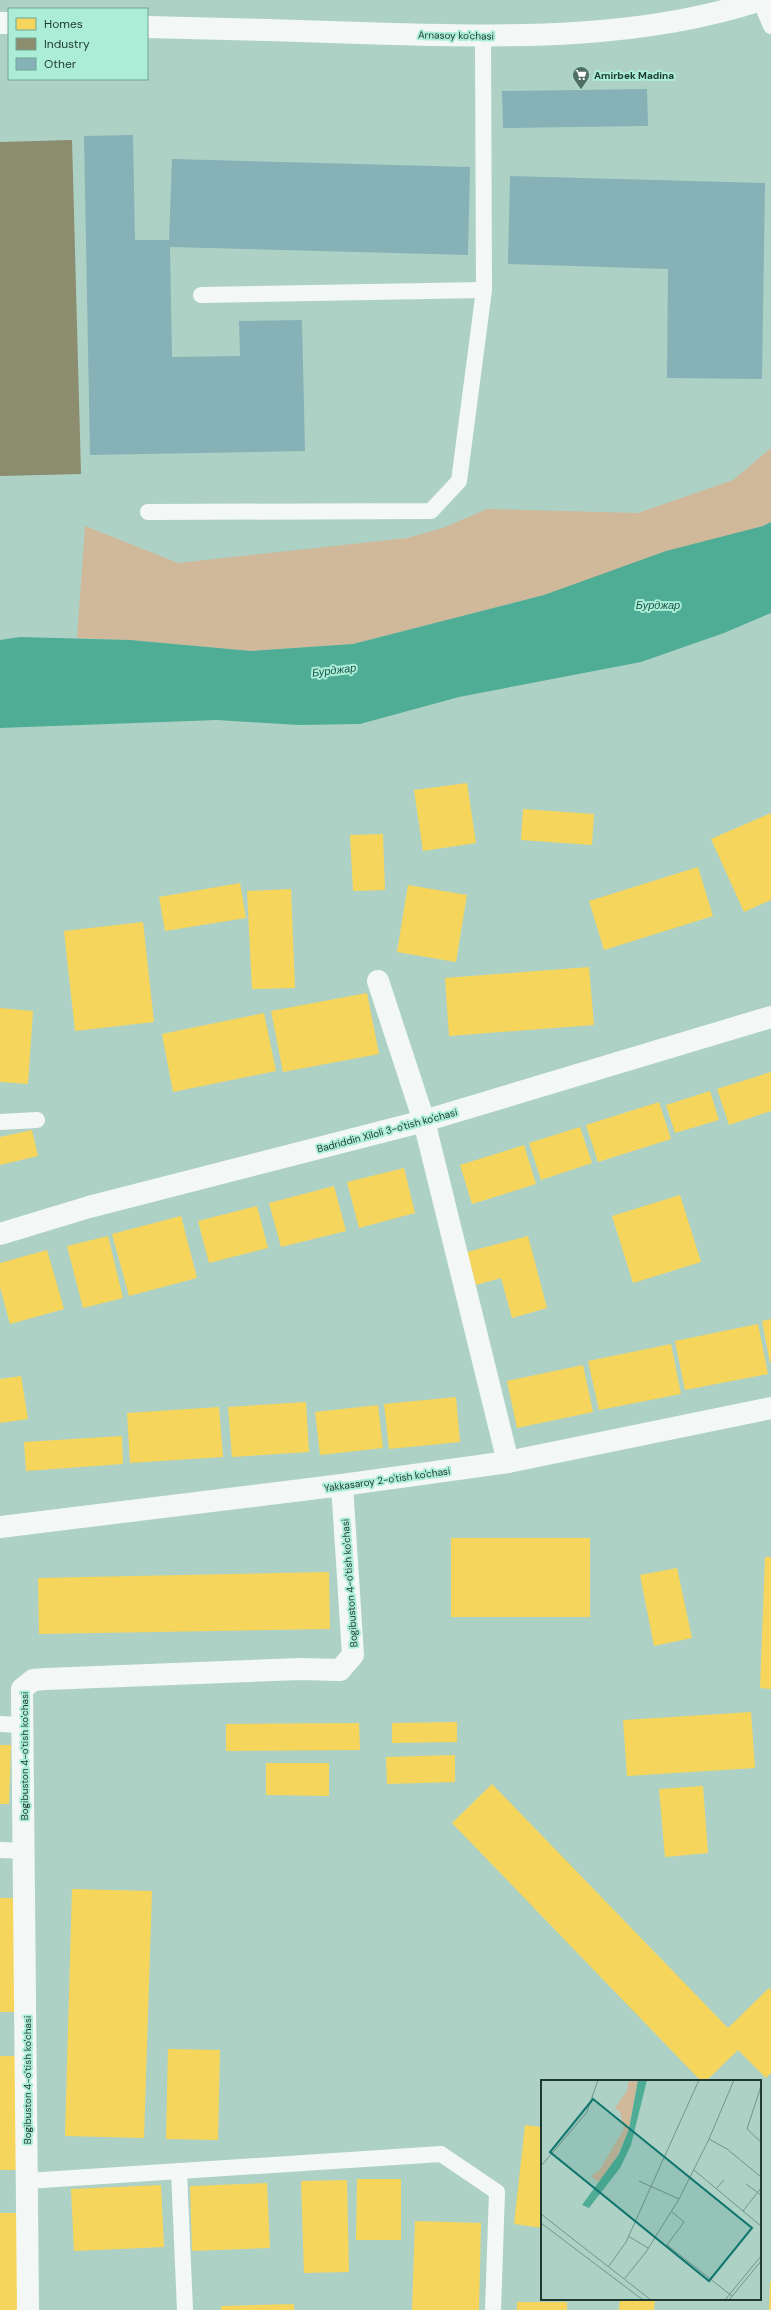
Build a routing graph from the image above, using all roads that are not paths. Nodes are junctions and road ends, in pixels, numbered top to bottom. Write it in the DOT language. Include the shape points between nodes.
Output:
graph roads {
  1 [pos="760,0"];
  2 [pos="771,26"];
  3 [pos="148,27"];
  4 [pos="483,36"];
  5 [pos="484,290"];
  6 [pos="201,295"];
  7 [pos="148,512"];
  8 [pos="378,981"];
  9 [pos="771,1017"];
  10 [pos="37,1120"];
  11 [pos="424,1121"];
  12 [pos="0,1122"];
  13 [pos="0,1234"];
  14 [pos="771,1408"];
  15 [pos="508,1462"];
  16 [pos="342,1485"];
  17 [pos="0,1527"];
  18 [pos="0,1724"];
  19 [pos="23,1724"];
  20 [pos="0,1850"];
  21 [pos="25,1850"];
  22 [pos="179,2171"];
  23 [pos="28,2181"];
  24 [pos="28,2310"];
  25 [pos="185,2310"];
  26 [pos="493,2310"];
  1 -- 2 [label="lane"];
  1 -- 4 [label="street, Arnasoy ko'chasi" via="689,20 616,31"];
  3 -- 4 [label="street, Arnasoy ko'chasi"];
  4 -- 5 [label="lane"];
  5 -- 6 [label="lane"];
  5 -- 7 [label="lane" via="459,481 431,511"];
  8 -- 11 [label="street"];
  9 -- 11 [label="street, Badriddin Xiloli 3-o'tish ko'chasi"];
  10 -- 12 [label="lane"];
  11 -- 13 [label="street, Badriddin Xiloli 3-o'tish ko'chasi" via="89,1207"];
  11 -- 15 [label="street"];
  14 -- 15 [label="street, Yakkasaroy 2-o'tish ko'chasi"];
  15 -- 16 [label="street, Yakkasaroy 2-o'tish ko'chasi"];
  16 -- 17 [label="street, Yakkasaroy 2-o'tish ko'chasi"];
  16 -- 19 [label="street, Bogibuston 4-o'tish ko'chasi" via="353,1655 340,1670 300,1669 33,1680 22,1689"];
  18 -- 19 [label="lane"];
  19 -- 21 [label="street, Bogibuston 4-o'tish ko'chasi"];
  20 -- 21 [label="lane"];
  21 -- 23 [label="street, Bogibuston 4-o'tish ko'chasi"];
  22 -- 23 [label="lane"];
  22 -- 25 [label="lane"];
  22 -- 26 [label="lane" via="441,2154 497,2192"];
  23 -- 24 [label="street, Bogibuston 4-o'tish ko'chasi"];
}
